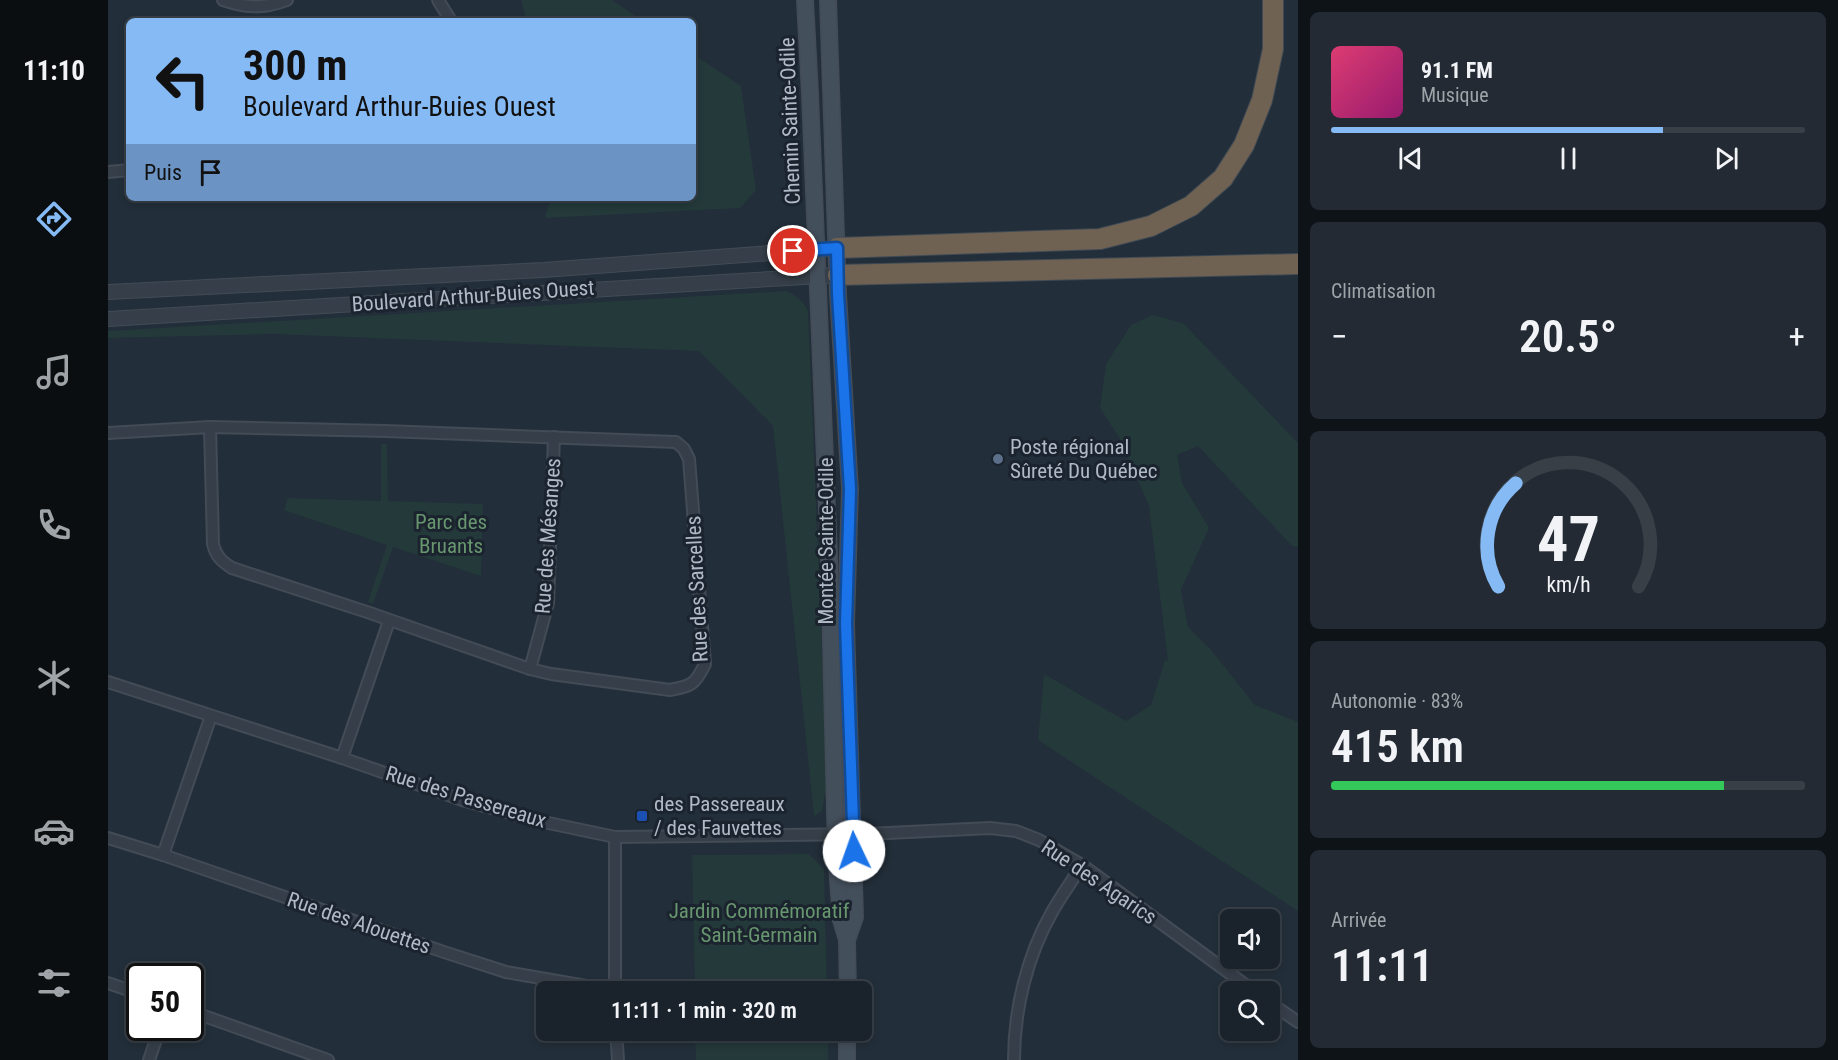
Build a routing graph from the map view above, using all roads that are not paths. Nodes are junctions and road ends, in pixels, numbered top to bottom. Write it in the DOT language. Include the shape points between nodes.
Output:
graph roads {
  1 [pos="223,0"];
  2 [pos="287,0"];
  3 [pos="438,0"];
  4 [pos="805,0"];
  5 [pos="828,0"];
  6 [pos="1273,0"];
  7 [pos="449,18"];
  8 [pos="126,170"];
  9 [pos="108,172"];
  10 [pos="837,248"];
  11 [pos="816,250"];
  12 [pos="1298,264"];
  13 [pos="817,275"];
  14 [pos="838,275"];
  15 [pos="108,292"];
  16 [pos="108,319"];
  17 [pos="210,428"];
  18 [pos="108,433"];
  19 [pos="554,437"];
  20 [pos="389,621"];
  21 [pos="530,669"];
  22 [pos="108,682"];
  23 [pos="211,716"];
  24 [pos="342,758"];
  25 [pos="836,834"];
  26 [pos="852,835"];
  27 [pos="615,837"];
  28 [pos="108,838"];
  29 [pos="163,855"];
  30 [pos="1082,865"];
  31 [pos="847,940"];
  32 [pos="558,981"];
  33 [pos="615,981"];
  34 [pos="848,981"];
  35 [pos="1240,981"];
  36 [pos="108,983"];
  37 [pos="126,989"];
  38 [pos="1280,1010"];
  39 [pos="204,1016"];
  40 [pos="1298,1022"];
  41 [pos="156,1041"];
  42 [pos="617,1041"];
  43 [pos="847,1041"];
  44 [pos="149,1060"];
  45 [pos="328,1060"];
  46 [pos="618,1060"];
  47 [pos="847,1060"];
  48 [pos="1014,1060"];
  1 -- 2 [label="street" via="243,7 265,7"];
  3 -- 7 [label="street"];
  4 -- 11 [label="main road, Chemin Sainte-Odile"];
  5 -- 10 [label="main road, Chemin Sainte-Odile"];
  6 -- 10 [label="highway" via="1273,49 1262,100 1244,145 1223,178 1191,206 1151,226 1100,239"];
  8 -- 9 [label="street"];
  10 -- 11 [label="street, Boulevard Arthur-Buies Ouest"];
  10 -- 14 [label="main road, Montée Sainte-Odile"];
  11 -- 13 [label="main road, Chemin Sainte-Odile"];
  11 -- 15 [label="street, Boulevard Arthur-Buies Ouest" via="544,270"];
  12 -- 14 [label="highway"];
  13 -- 14 [label="street, Boulevard Arthur-Buies Ouest"];
  13 -- 16 [label="street, Boulevard Arthur-Buies Ouest"];
  13 -- 25 [label="main road, Montée Sainte-Odile"];
  14 -- 26 [label="main road, Montée Sainte-Odile" via="850,489 846,624"];
  17 -- 18 [label="street, Rue des Sarcelles"];
  17 -- 19 [label="street, Rue des Sarcelles"];
  17 -- 20 [label="street, Rue des Sarcelles" via="215,555 232,568"];
  19 -- 21 [label="street, Rue des Mésanges" via="549,603"];
  19 -- 21 [label="street, Rue des Sarcelles" via="676,442 684,449 689,459 705,664 698,679 670,690"];
  20 -- 21 [label="street, Rue des Sarcelles"];
  20 -- 24 [label="street"];
  22 -- 23 [label="street, Rue des Passereaux"];
  23 -- 24 [label="street, Rue des Passereaux"];
  23 -- 29 [label="street"];
  24 -- 27 [label="street, Rue des Passereaux" via="462,800"];
  25 -- 26 [label="street, Rue des Agarics"];
  25 -- 27 [label="street, Rue des Passereaux"];
  25 -- 31 [label="main road, Montée Sainte-Odile" via="841,920"];
  26 -- 30 [label="street, Rue des Agarics" via="990,828 1016,831"];
  26 -- 31 [label="main road, Montée Sainte-Odile" via="855,917"];
  27 -- 33 [label="street"];
  28 -- 29 [label="street, Rue des Alouettes"];
  29 -- 32 [label="street, Rue des Alouettes" via="506,972"];
  30 -- 35 [label="street, Rue des Agarics"];
  30 -- 48 [label="street" via="1051,913 1036,947 1019,1008"];
  31 -- 34 [label="main road, Montée Sainte-Odile"];
  36 -- 37 [label="street"];
  38 -- 40 [label="street"];
  39 -- 45 [label="street"];
  41 -- 44 [label="street"];
  42 -- 46 [label="street"];
  43 -- 47 [label="main road"];
}
